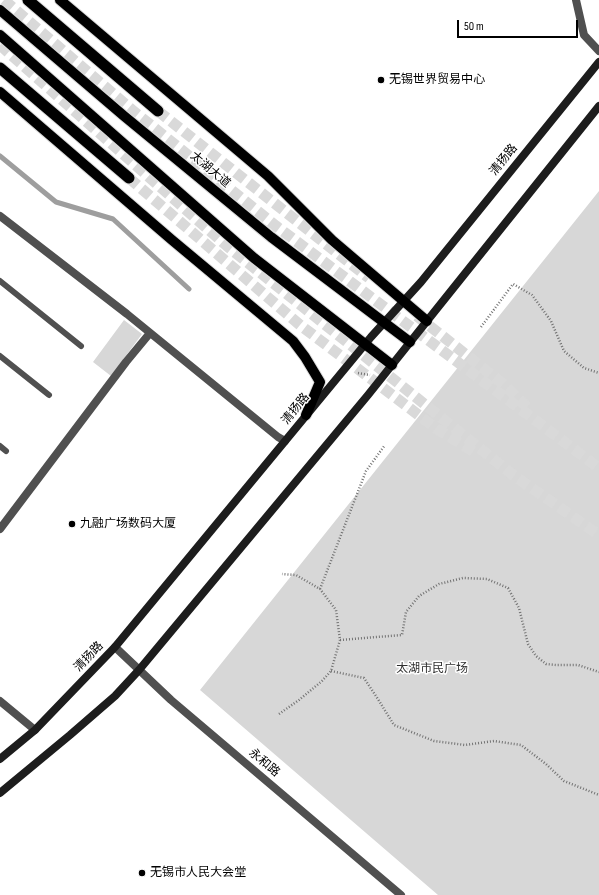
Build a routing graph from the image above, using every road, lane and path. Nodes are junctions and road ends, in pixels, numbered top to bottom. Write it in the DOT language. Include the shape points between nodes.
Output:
graph roads {
  1 [pos="28,0"];
  2 [pos="60,0"];
  3 [pos="576,0"];
  4 [pos="0,10"];
  5 [pos="0,35"];
  6 [pos="599,51"];
  7 [pos="599,62"];
  8 [pos="0,68"];
  9 [pos="0,92"];
  10 [pos="599,106"];
  11 [pos="158,110"];
  12 [pos="129,178"];
  13 [pos="0,216"];
  14 [pos="0,281"];
  15 [pos="404,301"];
  16 [pos="427,321"];
  17 [pos="384,322"];
  18 [pos="481,327"];
  19 [pos="150,333"];
  20 [pos="410,342"];
  21 [pos="365,344"];
  22 [pos="81,346"];
  23 [pos="0,356"];
  24 [pos="392,365"];
  25 [pos="599,373"];
  26 [pos="49,395"];
  27 [pos="306,415"];
  28 [pos="285,441"];
  29 [pos="385,445"];
  30 [pos="0,446"];
  31 [pos="6,451"];
  32 [pos="0,529"];
  33 [pos="282,574"];
  34 [pos="320,588"];
  35 [pos="340,640"];
  36 [pos="115,647"];
  37 [pos="139,670"];
  38 [pos="331,671"];
  39 [pos="599,672"];
  40 [pos="0,701"];
  41 [pos="279,714"];
  42 [pos="35,730"];
  43 [pos="0,759"];
  44 [pos="0,793"];
  45 [pos="599,795"];
  46 [pos="401,895"];
  1 -- 11 [label="highway"];
  2 -- 15 [label="main road" via="268,176 332,240"];
  3 -- 6 [label="street" via="584,35"];
  4 -- 17 [label="main road, 太湖大道" via="270,238"];
  5 -- 21 [label="main road" via="254,258"];
  7 -- 15 [label="main road, 清扬路"];
  8 -- 12 [label="highway"];
  9 -- 27 [label="main road" via="294,341 320,382"];
  10 -- 16 [label="main road"];
  13 -- 19 [label="street"];
  14 -- 22 [label="lane"];
  15 -- 16 [label="main road"];
  15 -- 17 [label="main road, 清扬路"];
  16 -- 20 [label="main road"];
  17 -- 20 [label="main road, 太湖大道"];
  17 -- 21 [label="main road, 清扬路"];
  18 -- 25 [label="path" via="513,284 532,295 551,321 564,352 584,368"];
  19 -- 28 [label="street"];
  19 -- 32 [label="street"];
  20 -- 24 [label="main road"];
  21 -- 24 [label="main road"];
  21 -- 27 [label="main road, 清扬路"];
  23 -- 26 [label="lane"];
  24 -- 37 [label="main road"];
  27 -- 28 [label="main road, 清扬路"];
  28 -- 36 [label="main road, 清扬路"];
  29 -- 34 [label="path" via="366,471"];
  30 -- 31 [label="lane"];
  33 -- 34 [label="path" via="296,575"];
  34 -- 35 [label="path" via="336,610"];
  35 -- 38 [label="path"];
  35 -- 39 [label="path" via="402,635 406,612 419,596 439,584 463,578 487,579 508,588 519,608 528,644 536,656 546,664 578,665"];
  36 -- 37 [label="street, 永和路"];
  36 -- 42 [label="main road, 清扬路"];
  37 -- 44 [label="main road" via="115,696"];
  37 -- 46 [label="street, 永和路"];
  38 -- 41 [label="path"];
  38 -- 45 [label="path" via="364,678 394,725 434,741 465,745 494,741 520,746 546,764 564,781"];
  40 -- 42 [label="street"];
  42 -- 43 [label="main road, 清扬路"];
}
